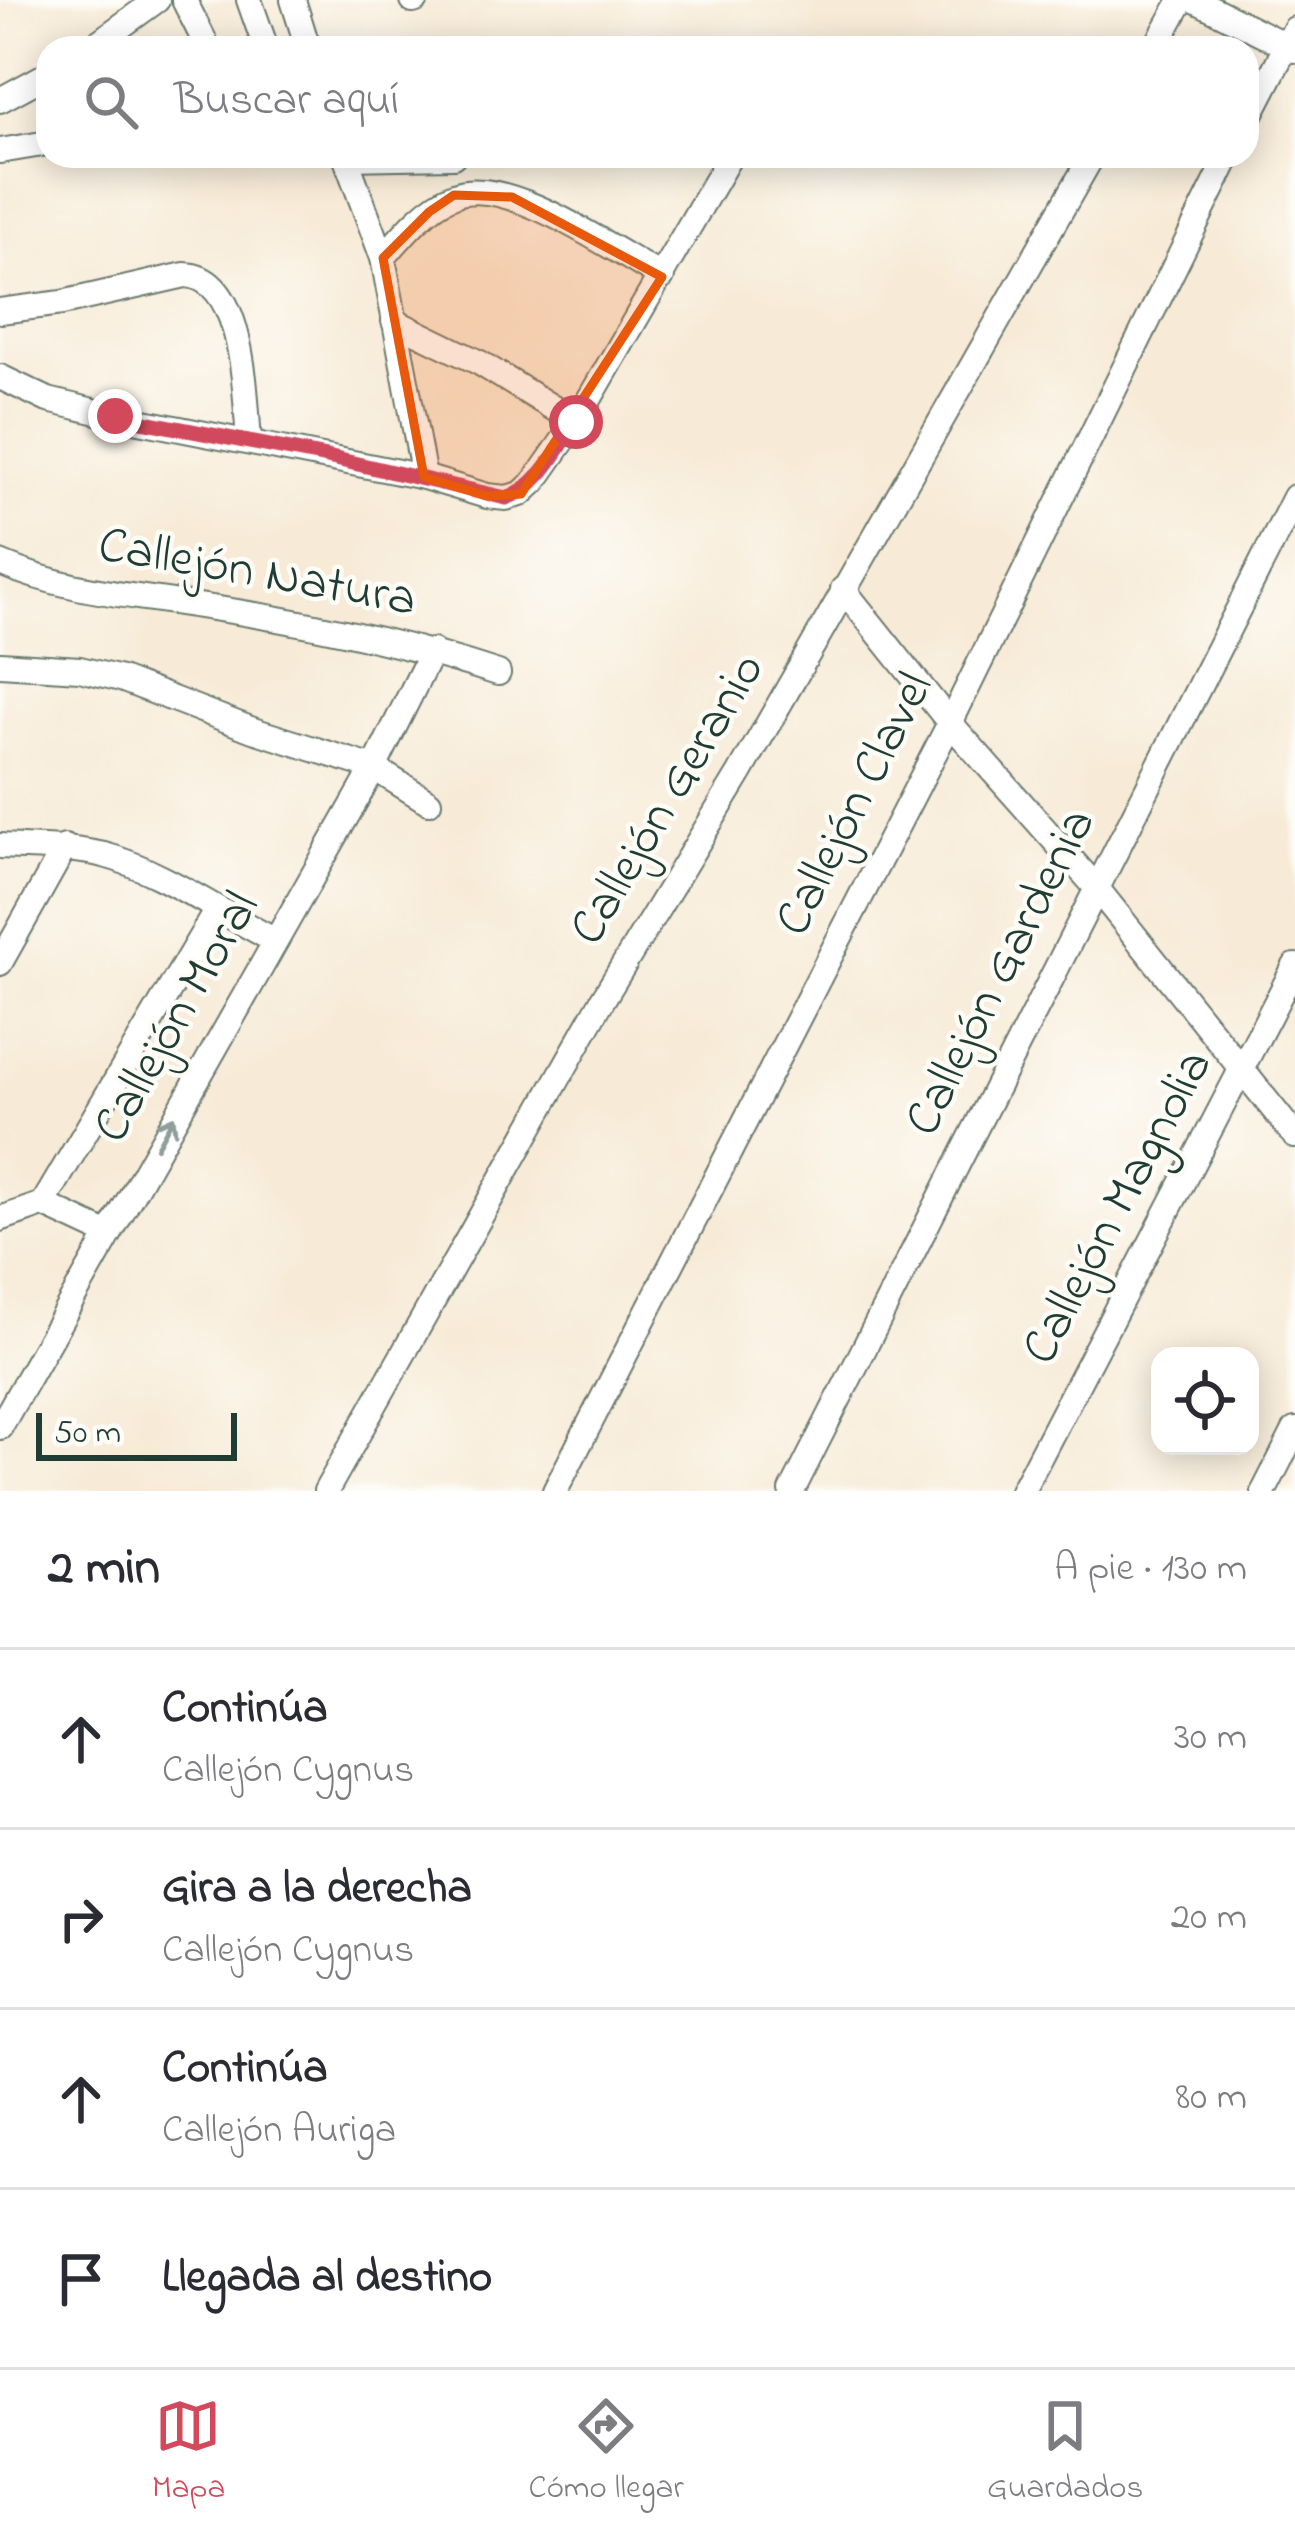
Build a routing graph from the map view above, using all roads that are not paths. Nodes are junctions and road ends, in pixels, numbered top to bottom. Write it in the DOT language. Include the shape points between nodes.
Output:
graph roads {
  1 [pos="157,0"];
  2 [pos="184,0"];
  3 [pos="249,0"];
  4 [pos="293,0"];
  5 [pos="1182,0"];
  6 [pos="1196,0"];
  7 [pos="108,36"];
  8 [pos="202,36"];
  9 [pos="262,36"];
  10 [pos="304,36"];
  11 [pos="1162,36"];
  12 [pos="1292,42"];
  13 [pos="36,80"];
  14 [pos="0,100"];
  15 [pos="1259,101"];
  16 [pos="36,145"];
  17 [pos="0,152"];
  18 [pos="350,168"];
  19 [pos="723,168"];
  20 [pos="1085,168"];
  21 [pos="1223,168"];
  22 [pos="383,258"];
  23 [pos="662,277"];
  24 [pos="0,310"];
  25 [pos="394,321"];
  26 [pos="0,377"];
  27 [pos="576,422"];
  28 [pos="248,441"];
  29 [pos="424,477"];
  30 [pos="1295,497"];
  31 [pos="0,563"];
  32 [pos="843,590"];
  33 [pos="432,652"];
  34 [pos="0,664"];
  35 [pos="498,673"];
  36 [pos="950,723"];
  37 [pos="374,768"];
  38 [pos="429,802"];
  39 [pos="0,846"];
  40 [pos="64,847"];
  41 [pos="1095,886"];
  42 [pos="216,911"];
  43 [pos="274,940"];
  44 [pos="0,962"];
  45 [pos="1295,966"];
  46 [pos="1241,1072"];
  47 [pos="1295,1136"];
  48 [pos="43,1204"];
  49 [pos="0,1219"];
  50 [pos="107,1234"];
  51 [pos="3,1417"];
  52 [pos="1295,1430"];
  53 [pos="326,1491"];
  54 [pos="555,1491"];
  55 [pos="792,1491"];
  56 [pos="1022,1491"];
  57 [pos="1264,1491"];
  1 -- 7 [label="street"];
  2 -- 8 [label="street"];
  3 -- 9 [label="street"];
  4 -- 10 [label="street"];
  5 -- 11 [label="street"];
  6 -- 12 [label="street"];
  12 -- 15 [label="street"];
  13 -- 14 [label="street"];
  16 -- 17 [label="street"];
  18 -- 22 [label="street"];
  19 -- 23 [label="street"];
  20 -- 32 [label="street, Callejón Geranio"];
  21 -- 36 [label="street, Callejón Clavel"];
  22 -- 23 [label="street" via="428,212 454,195 481,191 550,215"];
  22 -- 25 [label="street"];
  23 -- 27 [label="street"];
  24 -- 28 [label="street" via="199,275 230,316"];
  25 -- 27 [label="street"];
  25 -- 29 [label="street"];
  26 -- 28 [label="street" via="49,400"];
  27 -- 29 [label="street" via="520,494 487,496"];
  28 -- 29 [label="street"];
  30 -- 41 [label="street, Callejón Gardenia"];
  31 -- 33 [label="street, Callejón Natura" via="68,586"];
  32 -- 36 [label="street"];
  32 -- 53 [label="street, Callejón Geranio"];
  33 -- 35 [label="street, Callejón Natura"];
  33 -- 37 [label="street, Callejón Moral"];
  34 -- 37 [label="street" via="121,679"];
  36 -- 41 [label="street"];
  36 -- 54 [label="street, Callejón Clavel"];
  37 -- 38 [label="street"];
  37 -- 43 [label="street, Callejón Moral"];
  39 -- 40 [label="street"];
  40 -- 42 [label="street" via="142,868"];
  40 -- 44 [label="street"];
  41 -- 46 [label="street"];
  41 -- 55 [label="street, Callejón Gardenia"];
  42 -- 43 [label="street"];
  42 -- 48 [label="street"];
  50 -- 43 [label="street, Callejón Moral, one-way"];
  45 -- 46 [label="street, Callejón Magnolia"];
  46 -- 47 [label="street"];
  46 -- 56 [label="street, Callejón Magnolia"];
  48 -- 49 [label="street"];
  48 -- 50 [label="street"];
  50 -- 51 [label="street, Callejón Moral"];
  52 -- 57 [label="street"];
}
